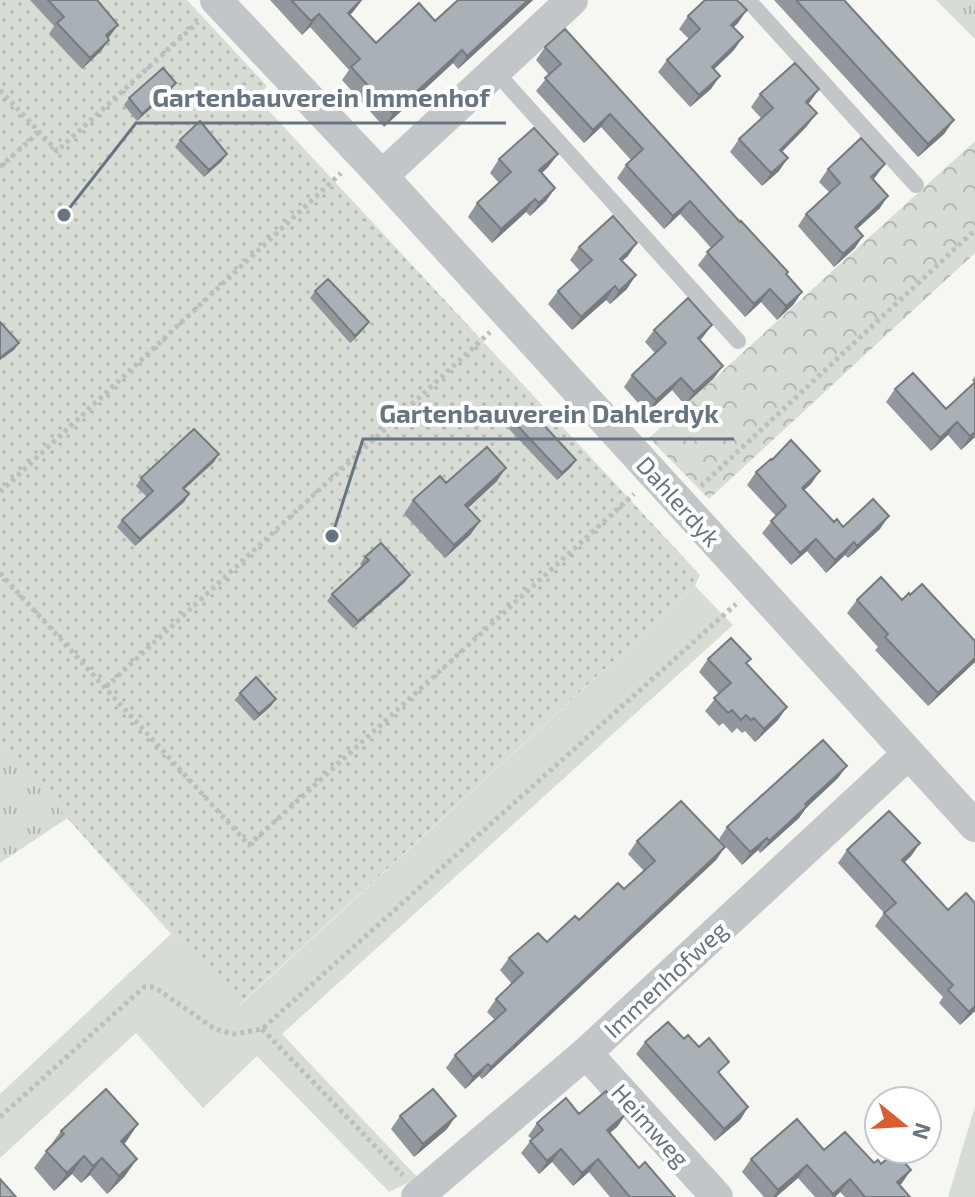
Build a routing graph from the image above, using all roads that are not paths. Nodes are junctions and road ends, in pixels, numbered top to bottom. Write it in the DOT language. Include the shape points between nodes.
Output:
graph roads {
  1 [pos="572,0"];
  2 [pos="748,0"];
  3 [pos="207,11"];
  4 [pos="495,71"];
  5 [pos="372,165"];
  6 [pos="916,185"];
  7 [pos="738,341"];
  8 [pos="907,755"];
  9 [pos="975,826"];
  10 [pos="586,1053"];
  11 [pos="419,1195"];
  12 [pos="717,1197"];
  1 -- 4 [label="street"];
  2 -- 6 [label="lane"];
  3 -- 5 [label="street, Dahlerdyk"];
  4 -- 5 [label="street"];
  4 -- 7 [label="lane"];
  5 -- 8 [label="street, Dahlerdyk"];
  8 -- 9 [label="street, Dahlerdyk"];
  8 -- 10 [label="street, Immenhofweg"];
  10 -- 11 [label="street, Immenhofweg"];
  10 -- 12 [label="street, Heimweg"];
}
